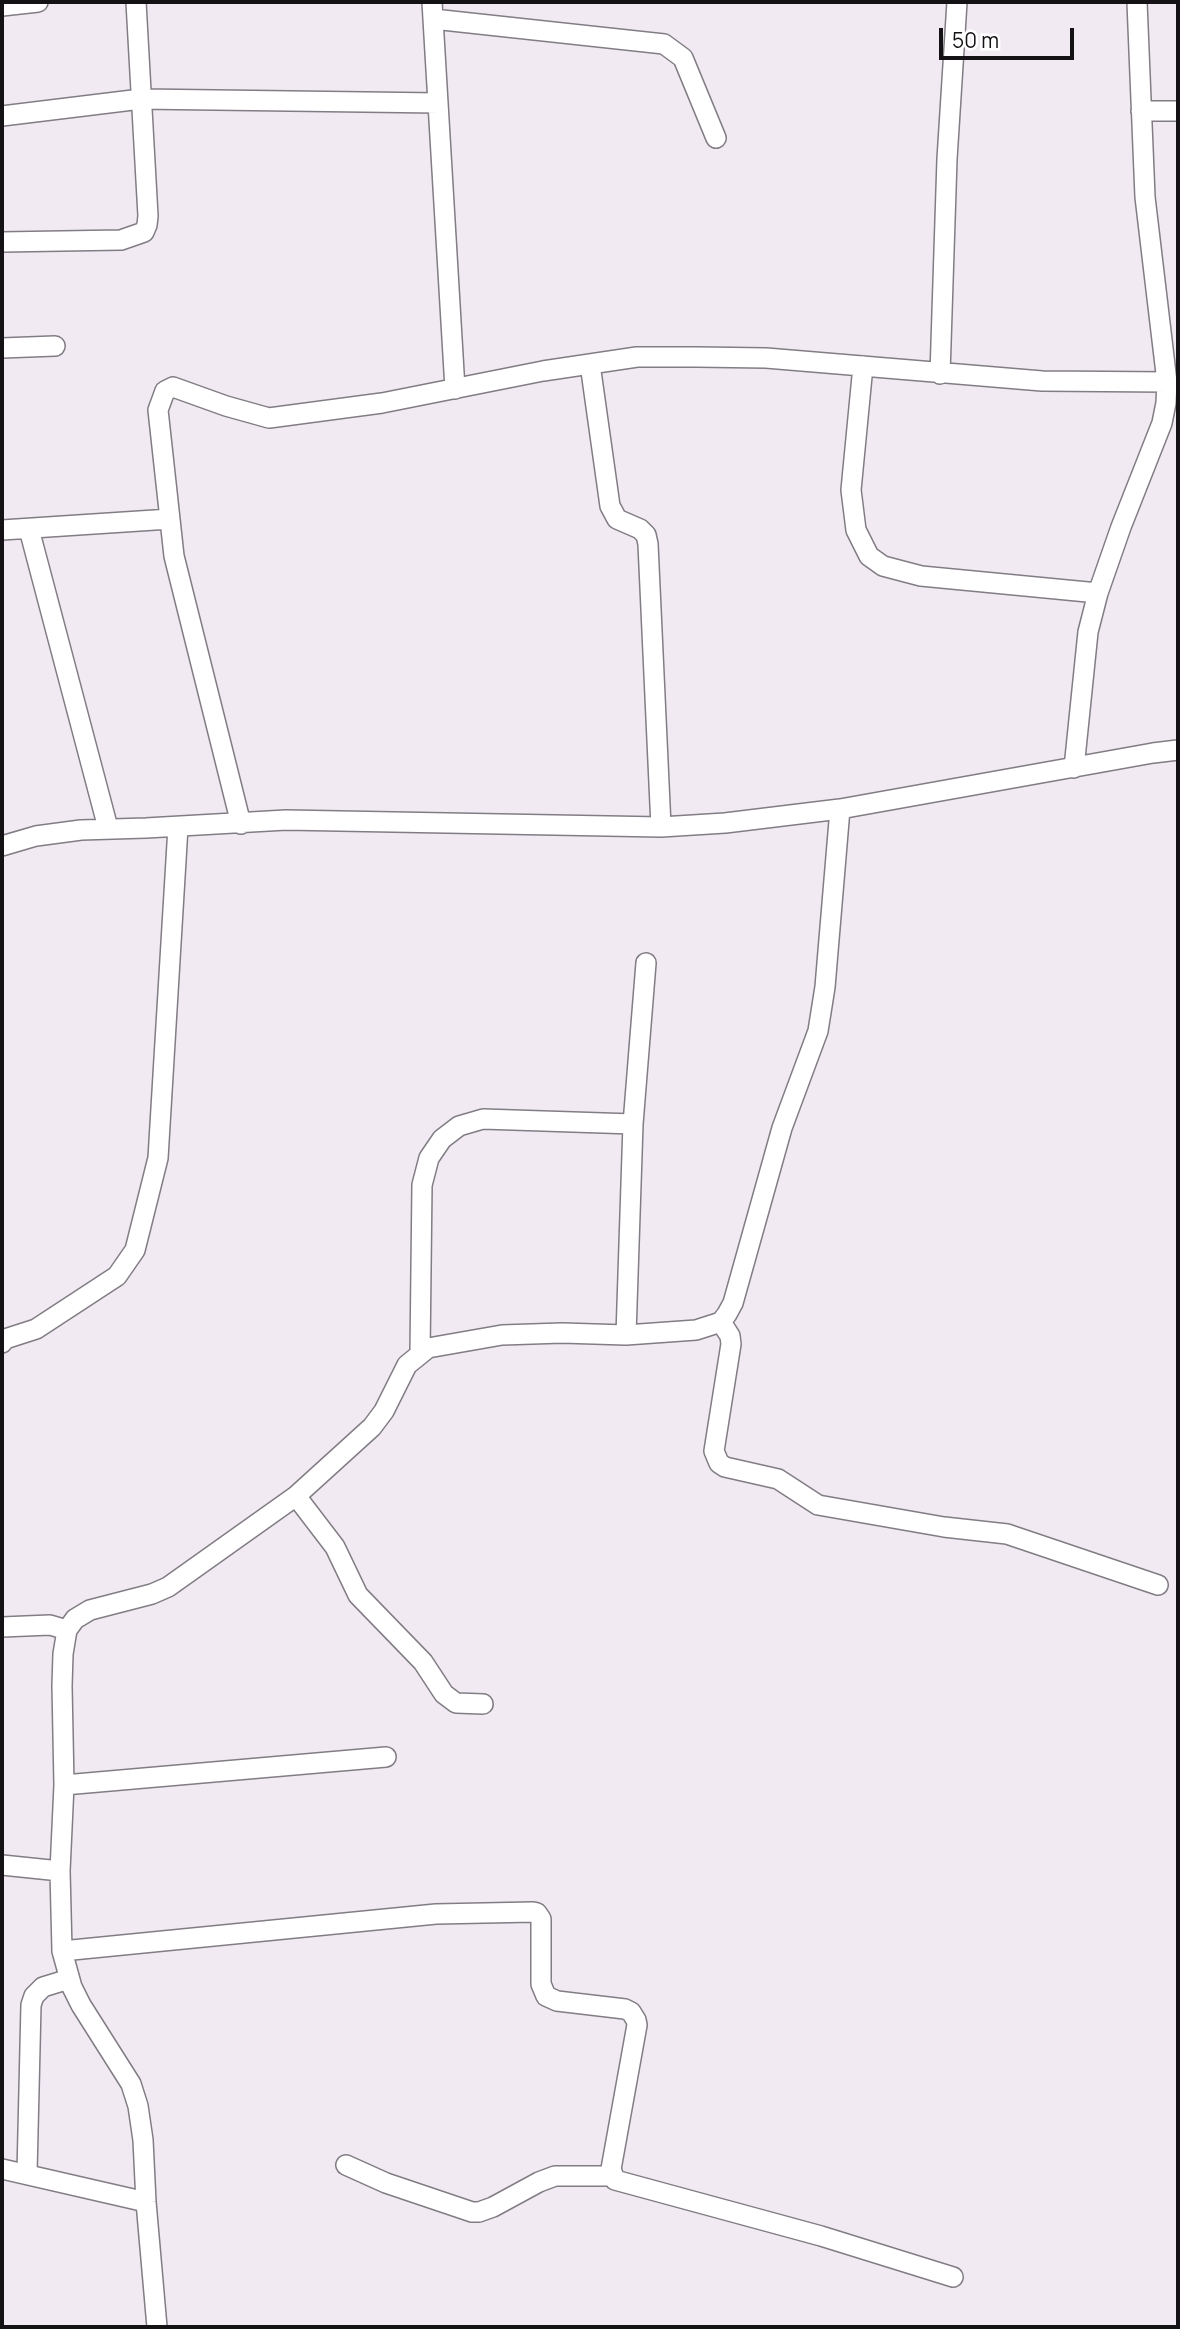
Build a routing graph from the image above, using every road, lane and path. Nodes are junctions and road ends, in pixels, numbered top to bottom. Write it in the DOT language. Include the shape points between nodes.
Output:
graph roads {
  1 [pos="38,2"];
  2 [pos="136,2"];
  3 [pos="957,2"];
  4 [pos="1138,2"];
  5 [pos="2,6"];
  6 [pos="432,10"];
  7 [pos="141,99"];
  8 [pos="438,103"];
  9 [pos="1142,111"];
  10 [pos="1178,111"];
  11 [pos="2,116"];
  12 [pos="716,138"];
  13 [pos="2,242"];
  14 [pos="55,346"];
  15 [pos="2,348"];
  16 [pos="590,364"];
  17 [pos="863,366"];
  18 [pos="940,374"];
  19 [pos="1167,382"];
  20 [pos="455,389"];
  21 [pos="1172,404"];
  22 [pos="170,519"];
  23 [pos="29,528"];
  24 [pos="2,530"];
  25 [pos="1098,593"];
  26 [pos="1178,750"];
  27 [pos="1074,768"];
  28 [pos="840,809"];
  29 [pos="241,824"];
  30 [pos="178,827"];
  31 [pos="661,827"];
  32 [pos="108,828"];
  33 [pos="2,846"];
  34 [pos="646,963"];
  35 [pos="633,1124"];
  36 [pos="721,1322"];
  37 [pos="626,1335"];
  38 [pos="2,1343"];
  39 [pos="420,1353"];
  40 [pos="296,1496"];
  41 [pos="1158,1585"];
  42 [pos="2,1627"];
  43 [pos="67,1630"];
  44 [pos="483,1704"];
  45 [pos="386,1757"];
  46 [pos="64,1785"];
  47 [pos="2,1865"];
  48 [pos="60,1871"];
  49 [pos="62,1951"];
  50 [pos="69,1979"];
  51 [pos="346,2165"];
  52 [pos="2,2169"];
  53 [pos="27,2173"];
  54 [pos="611,2176"];
  55 [pos="146,2202"];
  56 [pos="953,2277"];
  57 [pos="157,2327"];
  1 -- 5 [label="street"];
  2 -- 7 [label="street"];
  3 -- 18 [label="street"];
  4 -- 9 [label="street"];
  6 -- 8 [label="street"];
  6 -- 12 [label="street" via="664,44 683,58"];
  7 -- 8 [label="street"];
  7 -- 11 [label="street"];
  7 -- 13 [label="street" via="148,216 144,232 121,240"];
  8 -- 20 [label="street"];
  9 -- 10 [label="street"];
  9 -- 19 [label="street" via="1145,197"];
  14 -- 15 [label="street"];
  16 -- 17 [label="street" via="697,357"];
  16 -- 20 [label="street"];
  16 -- 31 [label="street" via="610,506 617,519 646,535 648,544"];
  17 -- 18 [label="street"];
  17 -- 25 [label="street" via="851,490 856,530 869,556 883,566 921,576"];
  18 -- 19 [label="street"];
  19 -- 21 [label="street"];
  20 -- 22 [label="street" via="269,418 173,387 164,391 158,410"];
  21 -- 25 [label="street"];
  22 -- 23 [label="street"];
  22 -- 29 [label="street" via="174,555"];
  23 -- 24 [label="street"];
  23 -- 32 [label="street"];
  25 -- 27 [label="street" via="1088,632"];
  26 -- 27 [label="street"];
  27 -- 28 [label="street"];
  28 -- 31 [label="street"];
  28 -- 36 [label="street" via="818,1031 782,1128 733,1303"];
  29 -- 30 [label="street"];
  29 -- 31 [label="street" via="314,820"];
  30 -- 32 [label="street"];
  30 -- 38 [label="street" via="158,1158 135,1250 117,1276 36,1329"];
  32 -- 33 [label="street" via="36,836"];
  34 -- 35 [label="street"];
  35 -- 37 [label="street"];
  35 -- 39 [label="street" via="482,1119 460,1126 442,1139 429,1158 422,1185"];
  36 -- 37 [label="street" via="696,1330"];
  36 -- 41 [label="street" via="731,1344 714,1451 725,1467 778,1479 818,1505 1007,1534"];
  37 -- 39 [label="street" via="502,1335 449,1343"];
  39 -- 40 [label="street" via="407,1365 372,1427"];
  40 -- 43 [label="street" via="168,1587 90,1610"];
  40 -- 44 [label="street" via="335,1548 358,1595 423,1662 444,1694 456,1703"];
  42 -- 43 [label="street" via="50,1625"];
  43 -- 46 [label="street" via="62,1686"];
  45 -- 46 [label="street"];
  46 -- 48 [label="street"];
  47 -- 48 [label="street"];
  48 -- 49 [label="street"];
  49 -- 50 [label="street"];
  49 -- 54 [label="street" via="436,1914 537,1913 544,1993 557,2001 625,2009 636,2020"];
  50 -- 53 [label="street" via="43,1987 31,2005"];
  50 -- 55 [label="street" via="131,2084 141,2122"];
  51 -- 54 [label="street" via="472,2212 493,2207 555,2176"];
  52 -- 53 [label="street"];
  53 -- 55 [label="street"];
  54 -- 56 [label="street" via="618,2183 821,2236"];
  55 -- 57 [label="street"];
}
